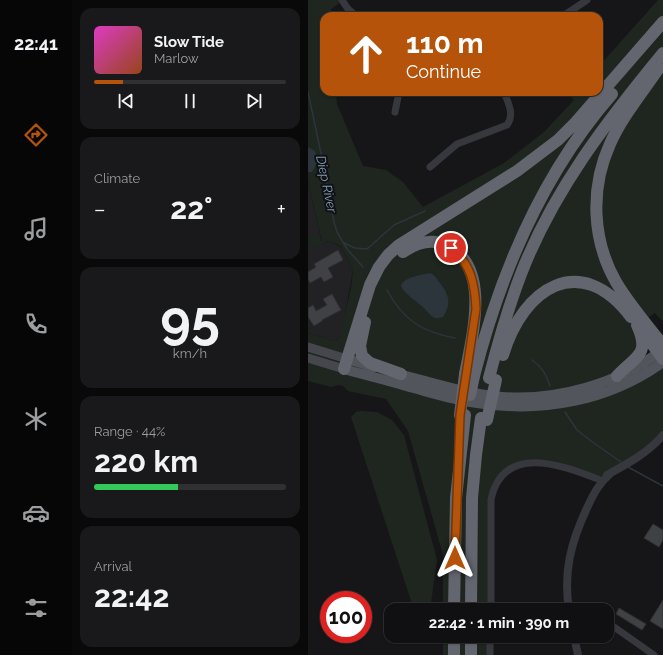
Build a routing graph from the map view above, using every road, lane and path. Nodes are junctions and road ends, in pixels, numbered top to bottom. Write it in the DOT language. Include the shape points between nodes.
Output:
graph roads {
  1 [pos="342,0"];
  2 [pos="587,0"];
  3 [pos="352,12"];
  4 [pos="569,12"];
  5 [pos="663,22"];
  6 [pos="663,30"];
  7 [pos="663,53"];
  8 [pos="663,63"];
  9 [pos="603,91"];
  10 [pos="398,96"];
  11 [pos="505,96"];
  12 [pos="599,96"];
  13 [pos="395,112"];
  14 [pos="430,167"];
  15 [pos="365,322"];
  16 [pos="637,325"];
  17 [pos="308,347"];
  18 [pos="662,354"];
  19 [pos="308,358"];
  20 [pos="348,365"];
  21 [pos="401,374"];
  22 [pos="469,375"];
  23 [pos="617,376"];
  24 [pos="492,379"];
  25 [pos="663,435"];
  26 [pos="597,481"];
  27 [pos="454,603"];
  28 [pos="471,603"];
  29 [pos="490,603"];
  30 [pos="569,603"];
  31 [pos="614,627"];
  32 [pos="454,643"];
  33 [pos="471,643"];
  34 [pos="490,643"];
  35 [pos="575,643"];
  36 [pos="454,655"];
  37 [pos="471,655"];
  38 [pos="490,655"];
  39 [pos="578,655"];
  40 [pos="654,655"];
  1 -- 3 [label="street"];
  2 -- 4 [label="street"];
  5 -- 9 [label="highway"];
  6 -- 22 [label="highway" via="568,152 543,195 523,233"];
  7 -- 24 [label="highway" via="595,139 558,198 522,273 499,341"];
  8 -- 18 [label="highway" via="610,144 597,187 596,210 601,246 616,282"];
  10 -- 13 [label="street"];
  11 -- 14 [label="street" via="511,113 507,125 457,144"];
  12 -- 20 [label="highway" via="558,140 517,171 399,245 388,255 370,285"];
  15 -- 20 [label="highway"];
  15 -- 21 [label="highway" via="360,348 362,356 370,363"];
  15 -- 22 [label="highway" via="381,279 395,259 418,243 444,244 457,252 466,262 474,285 476,309"];
  16 -- 18 [label="highway"];
  16 -- 23 [label="highway" via="642,338 641,350 636,360"];
  16 -- 24 [label="highway" via="624,307 596,286 578,281 561,283 536,299 518,320"];
  17 -- 20 [label="main road"];
  18 -- 20 [label="main road" via="638,378 605,392 566,403 527,407 476,403 431,393"];
  18 -- 23 [label="main road"];
  19 -- 20 [label="main road"];
  20 -- 21 [label="main road"];
  21 -- 23 [label="main road" via="502,397 549,395 588,388"];
  22 -- 27 [label="highway, bridge" via="459,466"];
  24 -- 28 [label="highway, bridge" via="484,419 472,536"];
  25 -- 26 [label="street" via="638,457"];
  26 -- 29 [label="street" via="548,463 535,462 511,469 498,481 491,499"];
  26 -- 30 [label="street" via="570,553 567,579"];
  31 -- 40 [label="street"];
  32 -- 36 [label="highway"];
  33 -- 37 [label="highway"];
  34 -- 38 [label="street"];
  35 -- 39 [label="street"];
}
